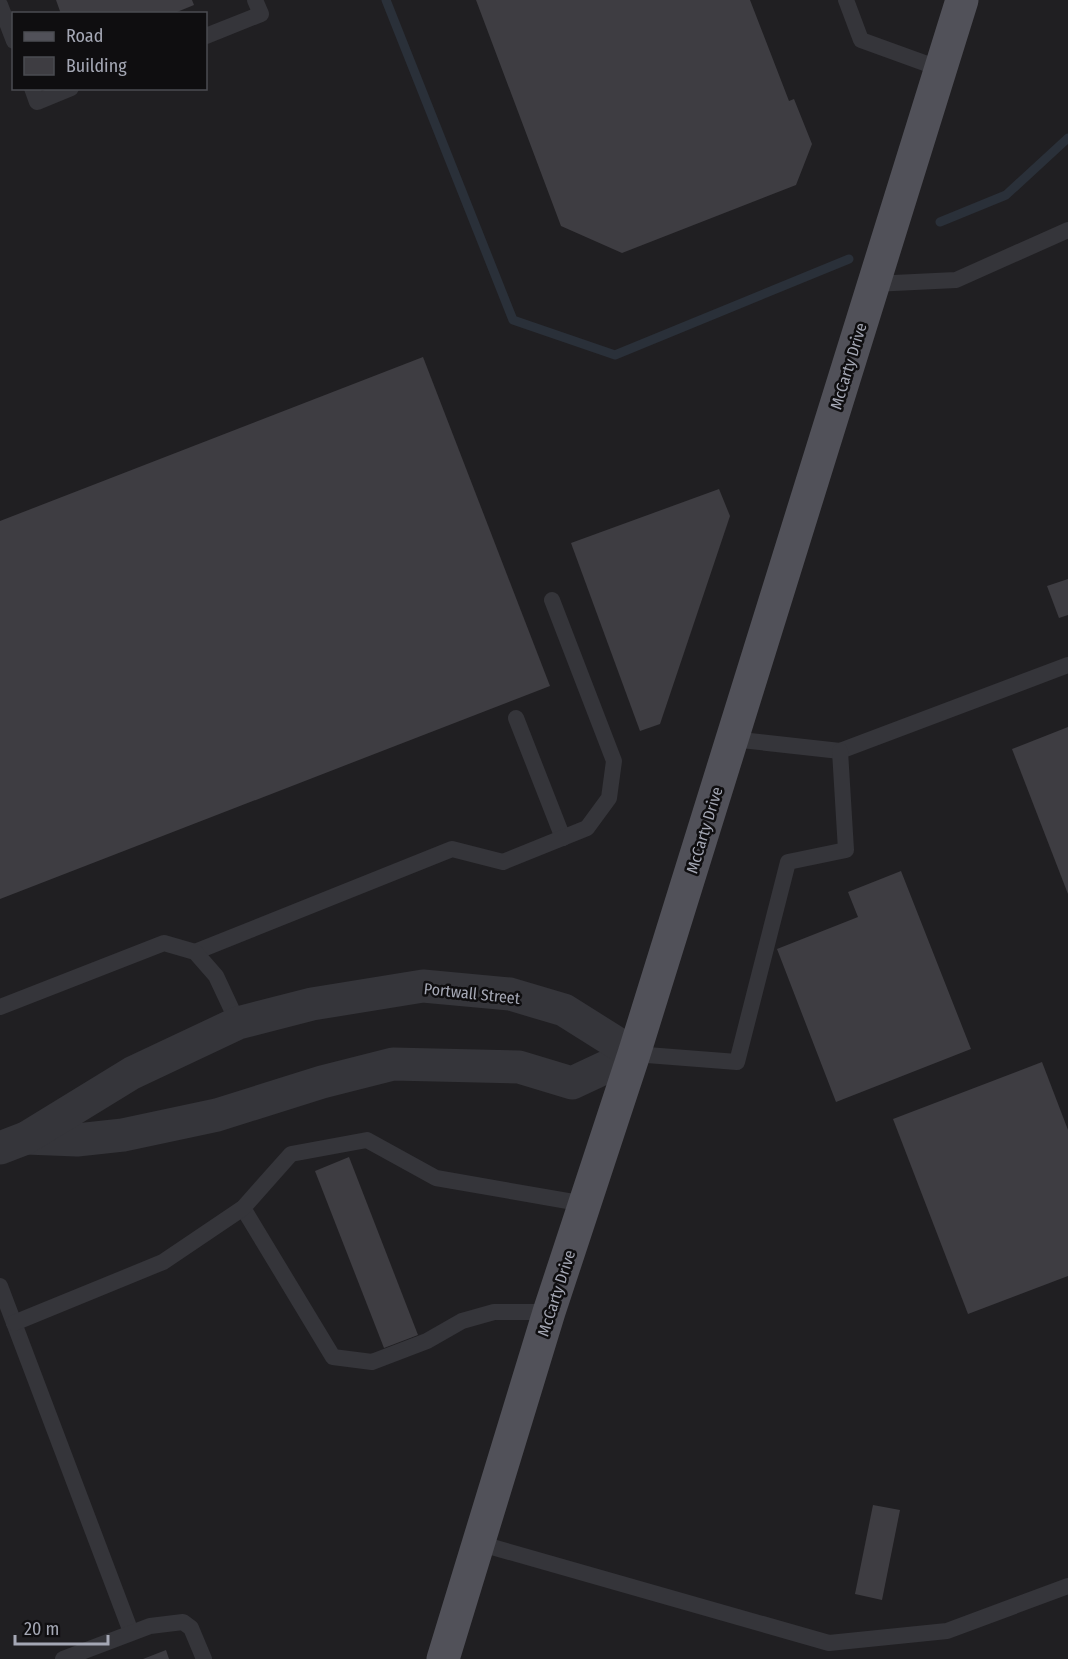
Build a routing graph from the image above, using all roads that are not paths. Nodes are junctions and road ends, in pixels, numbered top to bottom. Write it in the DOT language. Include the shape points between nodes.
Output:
graph roads {
  1 [pos="255,0"];
  2 [pos="846,0"];
  3 [pos="962,0"];
  4 [pos="0,5"];
  5 [pos="12,36"];
  6 [pos="207,36"];
  7 [pos="941,69"];
  8 [pos="33,90"];
  9 [pos="66,90"];
  10 [pos="1068,230"];
  11 [pos="873,284"];
  12 [pos="552,600"];
  13 [pos="1068,665"];
  14 [pos="516,718"];
  15 [pos="732,739"];
  16 [pos="840,751"];
  17 [pos="563,838"];
  18 [pos="195,952"];
  19 [pos="0,1007"];
  20 [pos="238,1023"];
  21 [pos="634,1054"];
  22 [pos="13,1143"];
  23 [pos="585,1204"];
  24 [pos="243,1208"];
  25 [pos="0,1287"];
  26 [pos="549,1312"];
  27 [pos="14,1323"];
  28 [pos="478,1543"];
  29 [pos="1068,1586"];
  30 [pos="131,1632"];
  31 [pos="63,1659"];
  32 [pos="204,1659"];
  33 [pos="443,1659"];
  1 -- 6 [label="lane" via="261,14"];
  2 -- 7 [label="lane" via="861,40"];
  3 -- 7 [label="main road, McCarty Drive"];
  4 -- 5 [label="lane"];
  7 -- 11 [label="main road, McCarty Drive"];
  8 -- 9 [label="lane" via="37,102"];
  10 -- 11 [label="lane" via="956,280"];
  11 -- 15 [label="main road, McCarty Drive"];
  12 -- 17 [label="lane" via="614,761 609,798 587,828"];
  13 -- 16 [label="lane"];
  14 -- 17 [label="lane"];
  15 -- 16 [label="lane"];
  15 -- 21 [label="main road, McCarty Drive"];
  16 -- 21 [label="lane" via="846,850 788,861 737,1062"];
  17 -- 18 [label="lane" via="503,862 452,849"];
  18 -- 19 [label="lane" via="164,943"];
  18 -- 20 [label="lane" via="216,976"];
  20 -- 21 [label="street, Portwall Street" via="312,1004 423,986 510,994 564,1010"];
  20 -- 22 [label="street, Portwall Street" via="132,1073"];
  21 -- 22 [label="street, Portwall Street" via="572,1083 519,1067 393,1064 217,1114 123,1135"];
  21 -- 23 [label="main road, McCarty Drive"];
  23 -- 24 [label="lane" via="436,1178 367,1140 291,1154"];
  23 -- 26 [label="main road, McCarty Drive"];
  24 -- 26 [label="lane" via="333,1357 372,1362 427,1341 462,1321 495,1312"];
  24 -- 27 [label="lane" via="163,1262"];
  25 -- 27 [label="lane"];
  26 -- 28 [label="main road, McCarty Drive"];
  27 -- 30 [label="lane"];
  28 -- 29 [label="lane" via="829,1643 947,1631"];
  28 -- 33 [label="main road, McCarty Drive"];
  30 -- 31 [label="lane"];
  30 -- 32 [label="lane" via="183,1622 191,1628"];
}
